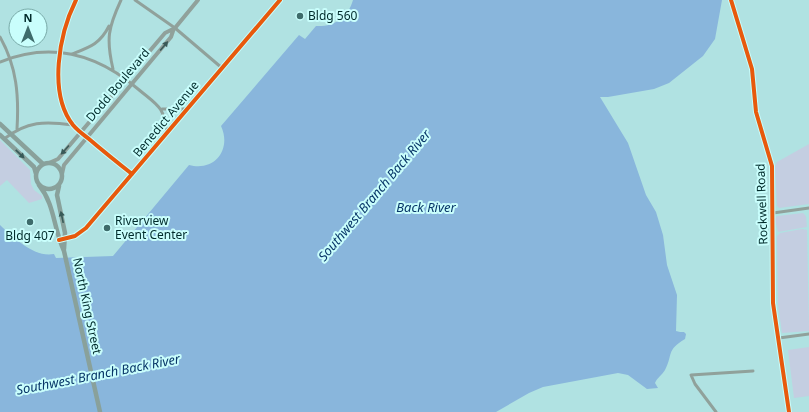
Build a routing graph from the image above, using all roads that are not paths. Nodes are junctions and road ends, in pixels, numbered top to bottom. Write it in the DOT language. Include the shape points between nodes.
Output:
graph roads {
  1 [pos="76,0"];
  2 [pos="121,0"];
  3 [pos="136,0"];
  4 [pos="198,0"];
  5 [pos="731,0"];
  6 [pos="278,1"];
  7 [pos="110,23"];
  8 [pos="175,28"];
  9 [pos="0,37"];
  10 [pos="60,52"];
  11 [pos="72,54"];
  12 [pos="9,58"];
  13 [pos="0,62"];
  14 [pos="222,68"];
  15 [pos="113,70"];
  16 [pos="126,79"];
  17 [pos="132,84"];
  18 [pos="162,109"];
  19 [pos="187,109"];
  20 [pos="0,124"];
  21 [pos="73,125"];
  22 [pos="17,129"];
  23 [pos="81,132"];
  24 [pos="167,132"];
  25 [pos="10,134"];
  26 [pos="0,135"];
  27 [pos="87,137"];
  28 [pos="4,139"];
  29 [pos="49,163"];
  30 [pos="43,164"];
  31 [pos="62,174"];
  32 [pos="132,174"];
  33 [pos="36,175"];
  34 [pos="60,183"];
  35 [pos="39,185"];
  36 [pos="809,208"];
  37 [pos="773,213"];
  38 [pos="62,240"];
  39 [pos="809,334"];
  40 [pos="779,338"];
  41 [pos="753,371"];
  42 [pos="100,412"];
  43 [pos="716,412"];
  44 [pos="789,412"];
  1 -- 10 [label="street" via="65,27"];
  2 -- 7 [label="street"];
  3 -- 8 [label="street"];
  4 -- 8 [label="street, Dodd Boulevard"];
  5 -- 37 [label="street, Rockwell Road" via="752,69 756,112 771,161"];
  6 -- 14 [label="street, Benedict Avenue"];
  7 -- 11 [label="street" via="103,37 97,42"];
  7 -- 15 [label="street" via="108,41"];
  8 -- 14 [label="street"];
  8 -- 16 [label="street, Dodd Boulevard" via="165,34"];
  17 -- 8 [label="street, Dodd Boulevard, one-way" via="171,37"];
  9 -- 12 [label="street"];
  10 -- 11 [label="street"];
  10 -- 12 [label="street" via="42,52"];
  10 -- 21 [label="street" via="61,98"];
  11 -- 15 [label="street" via="90,58"];
  12 -- 13 [label="street"];
  12 -- 22 [label="street" via="18,90"];
  14 -- 19 [label="street, Benedict Avenue"];
  15 -- 16 [label="street"];
  16 -- 17 [label="street"];
  16 -- 23 [label="street, Dodd Boulevard"];
  17 -- 18 [label="street"];
  17 -- 27 [label="street, Dodd Boulevard"];
  18 -- 19 [label="street"];
  18 -- 24 [label="street"];
  19 -- 24 [label="street, Benedict Avenue"];
  20 -- 25 [label="main road"];
  21 -- 22 [label="street" via="45,122"];
  21 -- 23 [label="street"];
  22 -- 25 [label="street"];
  23 -- 27 [label="street"];
  23 -- 29 [label="street, Dodd Boulevard, one-way" via="58,159"];
  24 -- 32 [label="street, Benedict Avenue"];
  25 -- 28 [label="street"];
  25 -- 30 [label="main road"];
  26 -- 28 [label="main road"];
  27 -- 31 [label="street, Dodd Boulevard" via="64,165"];
  27 -- 32 [label="street"];
  28 -- 33 [label="main road, one-way" via="34,167"];
  29 -- 30 [label="main road"];
  29 -- 31 [label="main road" via="59,167"];
  30 -- 33 [label="main road"];
  31 -- 34 [label="main road"];
  32 -- 38 [label="street, Benedict Avenue" via="81,234"];
  33 -- 35 [label="main road"];
  34 -- 35 [label="main road" via="50,189"];
  38 -- 34 [label="main road, North King Street, one-way" via="65,233 57,195"];
  35 -- 38 [label="main road, North King Street" via="50,201 54,222"];
  36 -- 37 [label="street"];
  37 -- 40 [label="street, Rockwell Road" via="774,303"];
  38 -- 42 [label="main road, North King Street"];
  39 -- 40 [label="street"];
  40 -- 44 [label="street, Rockwell Road"];
  41 -- 43 [label="street" via="691,375"];
}
